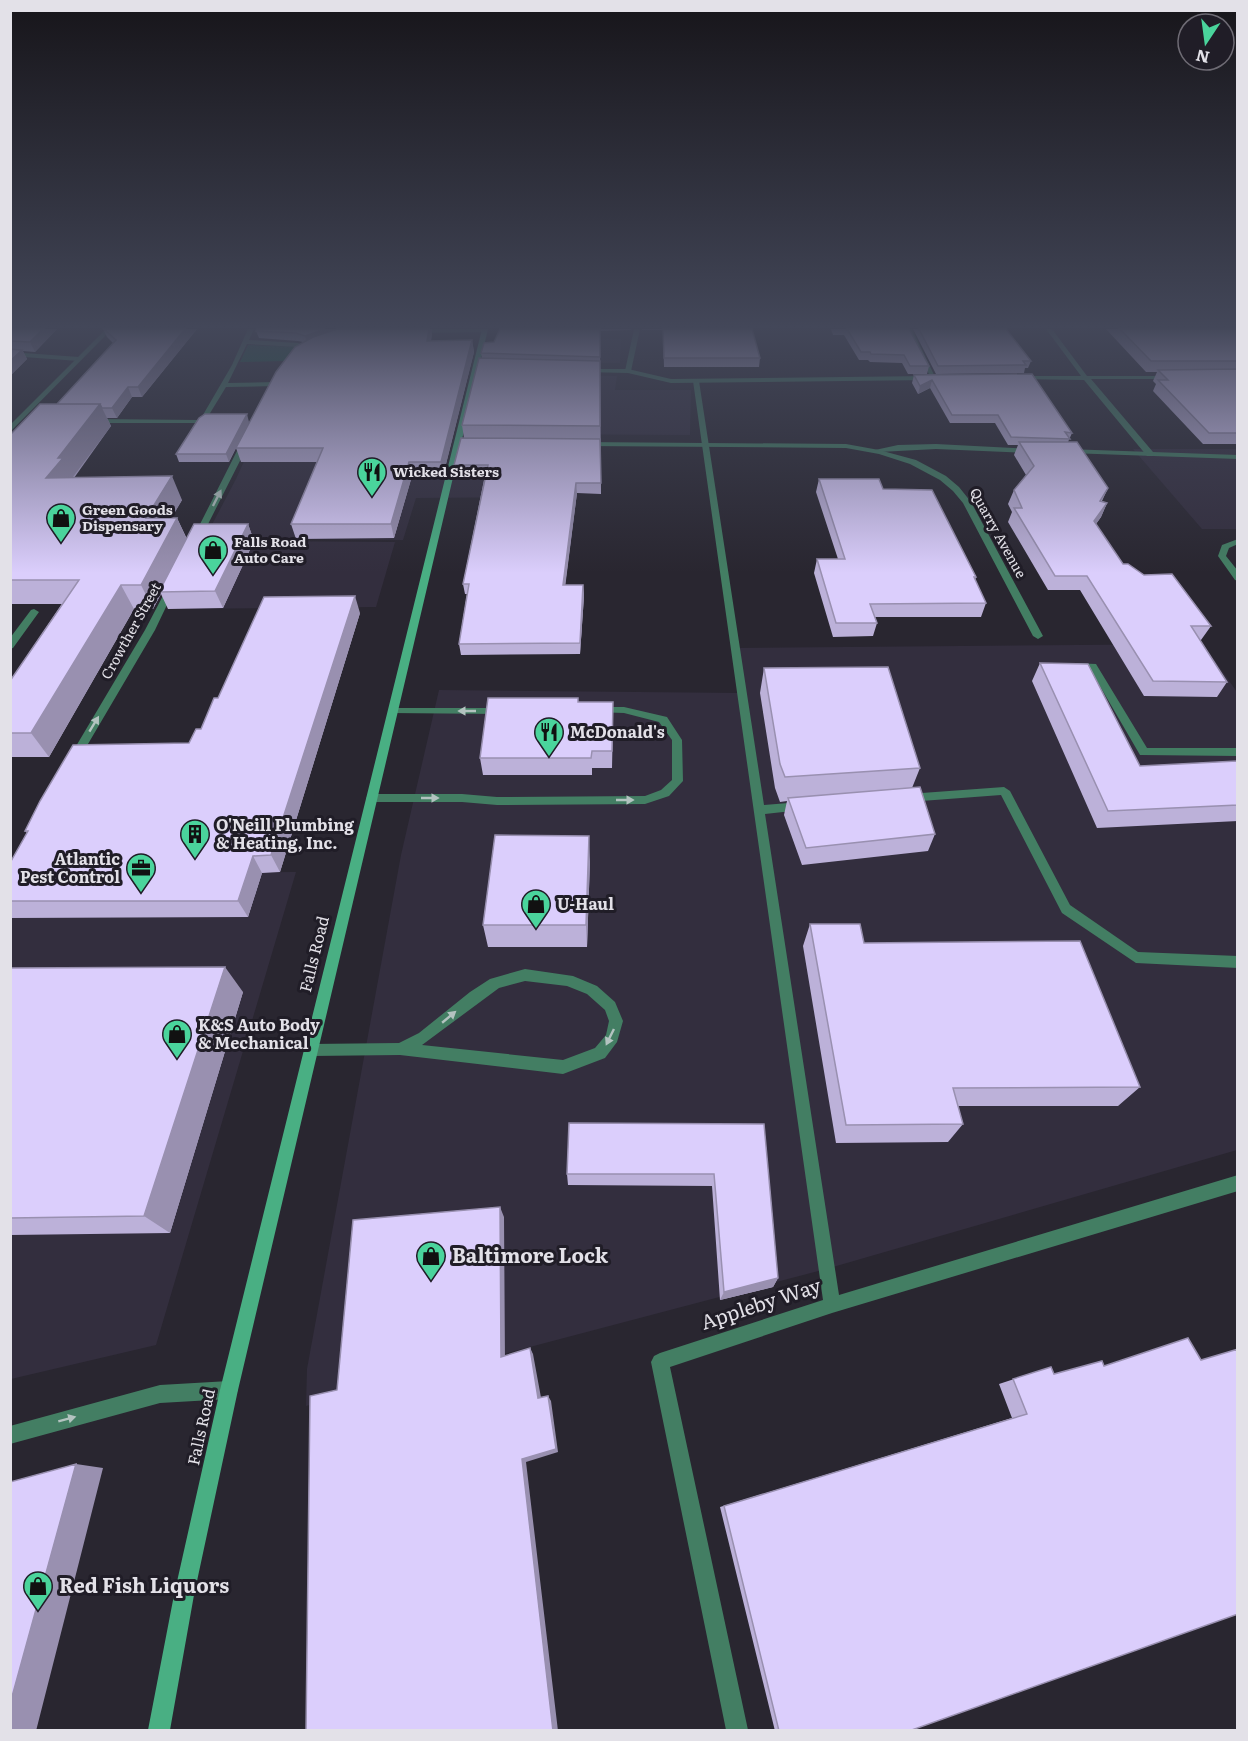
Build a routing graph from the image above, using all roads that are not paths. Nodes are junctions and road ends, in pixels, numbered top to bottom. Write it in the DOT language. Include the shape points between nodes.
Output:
graph roads {
  1 [pos="29,410"];
  2 [pos="209,410"];
  3 [pos="471,410"];
  4 [pos="701,410"];
  5 [pos="1112,410"];
  6 [pos="216,418"];
  7 [pos="203,420"];
  8 [pos="87,421"];
  9 [pos="18,422"];
  10 [pos="29,422"];
  11 [pos="253,428"];
  12 [pos="10,430"];
  13 [pos="576,444"];
  14 [pos="707,444"];
  15 [pos="879,450"];
  16 [pos="1042,451"];
  17 [pos="1054,451"];
  18 [pos="1150,454"];
  19 [pos="1238,457"];
  20 [pos="1238,541"];
  21 [pos="193,545"];
  22 [pos="177,577"];
  23 [pos="1238,578"];
  24 [pos="34,612"];
  25 [pos="1038,636"];
  26 [pos="10,646"];
  27 [pos="1058,666"];
  28 [pos="590,710"];
  29 [pos="393,711"];
  30 [pos="511,711"];
  31 [pos="1238,752"];
  32 [pos="71,763"];
  33 [pos="372,798"];
  34 [pos="897,799"];
  35 [pos="814,805"];
  36 [pos="758,810"];
  37 [pos="1238,962"];
  38 [pos="400,1049"];
  39 [pos="311,1050"];
  40 [pos="1238,1183"];
  41 [pos="832,1305"];
  42 [pos="229,1390"];
  43 [pos="10,1435"];
  44 [pos="159,1731"];
  45 [pos="737,1731"];
  1 -- 9 [label="street"];
  2 -- 7 [label="street"];
  3 -- 29 [label="main road, Falls Road"];
  4 -- 14 [label="street"];
  5 -- 18 [label="street"];
  6 -- 7 [label="street"];
  7 -- 8 [label="street"];
  9 -- 10 [label="street"];
  9 -- 12 [label="street"];
  21 -- 11 [label="street, one-way"];
  13 -- 14 [label="street"];
  14 -- 15 [label="street"];
  14 -- 36 [label="street"];
  15 -- 16 [label="street" via="931,445"];
  15 -- 25 [label="street, Quarry Avenue" via="924,467 958,489"];
  17 -- 18 [label="street"];
  18 -- 19 [label="street"];
  20 -- 23 [label="street" via="1225,547 1222,556"];
  32 -- 22 [label="street, Crowther Street, one-way"];
  24 -- 26 [label="street"];
  27 -- 31 [label="street" via="1093,666 1144,752"];
  33 -- 28 [label="street, one-way" via="645,800 665,793 677,780 677,740 663,719 624,710"];
  30 -- 29 [label="street, one-way"];
  29 -- 33 [label="main road, Falls Road"];
  33 -- 39 [label="main road, Falls Road"];
  34 -- 37 [label="street" via="1004,791 1066,909 1136,957"];
  35 -- 36 [label="street"];
  36 -- 41 [label="street"];
  38 -- 38 [label="street, one-way" via="424,1037 495,983 525,975 568,980 592,990 610,1006 616,1021 612,1038 600,1053 564,1067"];
  38 -- 39 [label="street"];
  39 -- 42 [label="main road, Falls Road"];
  40 -- 41 [label="street, Appleby Way"];
  41 -- 45 [label="street, Appleby Way" via="660,1362"];
  43 -- 42 [label="street, one-way" via="160,1394"];
  42 -- 44 [label="main road, Falls Road"];
}
